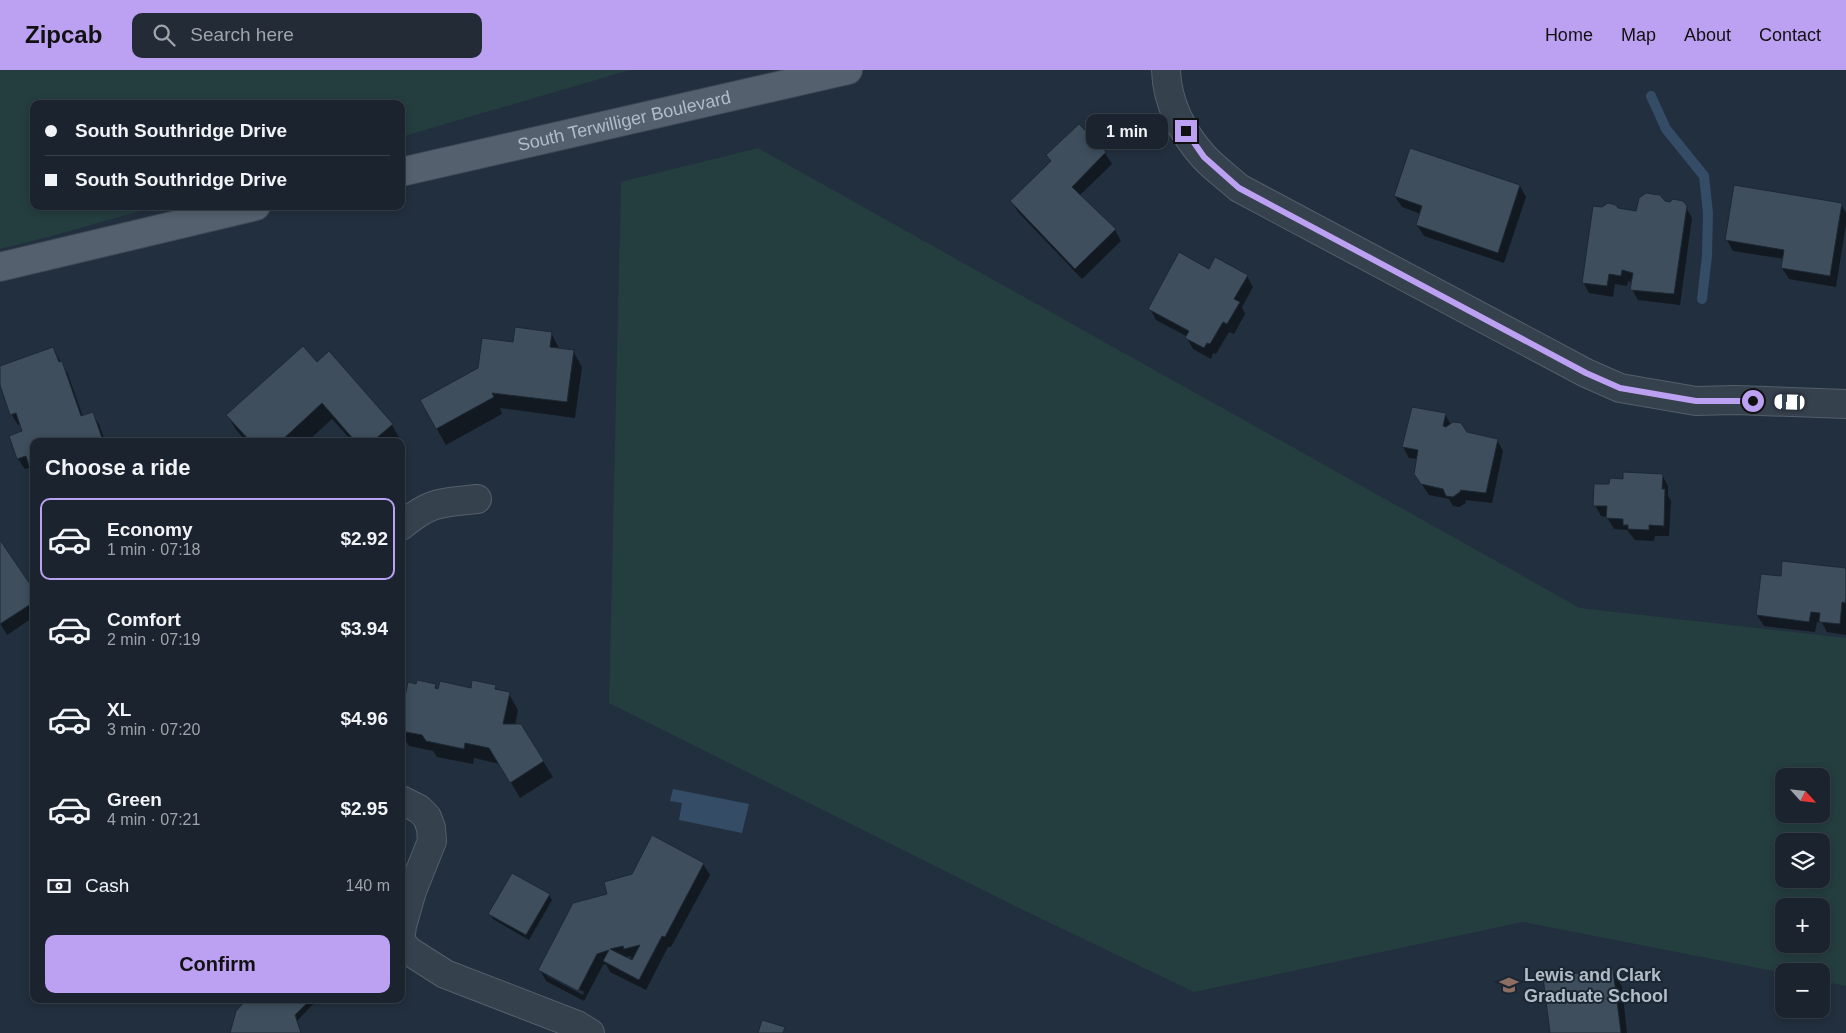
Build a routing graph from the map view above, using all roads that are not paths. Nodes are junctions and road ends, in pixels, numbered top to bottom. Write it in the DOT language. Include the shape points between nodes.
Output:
graph roads {
  1 [pos="848,70"];
  2 [pos="1166,70"];
  3 [pos="405,171"];
  4 [pos="239,210"];
  5 [pos="0,266"];
  6 [pos="1846,404"];
  7 [pos="477,499"];
  8 [pos="405,523"];
  9 [pos="405,802"];
  10 [pos="405,916"];
  11 [pos="405,946"];
  12 [pos="590,1033"];
  1 -- 3 [label="main road, South Terwilliger Boulevard"];
  2 -- 6 [label="street" via="1176,118 1204,157 1239,188 1586,373 1620,388 1696,401"];
  4 -- 5 [label="main road"];
  7 -- 8 [label="street" via="436,503"];
  9 -- 10 [label="street" via="427,817 432,841"];
  11 -- 12 [label="street" via="445,974"];
}
